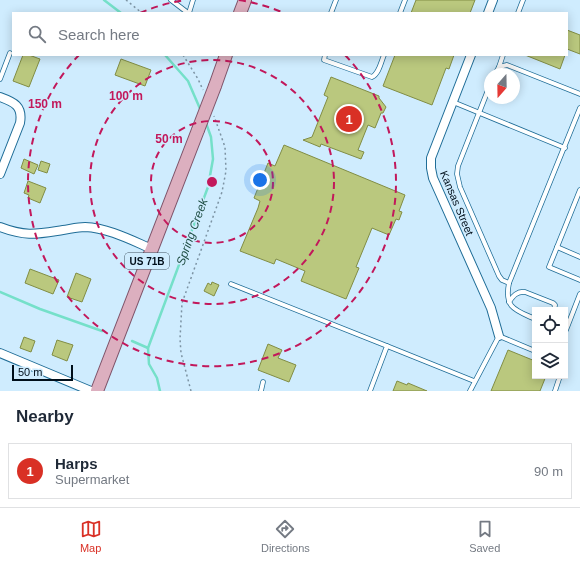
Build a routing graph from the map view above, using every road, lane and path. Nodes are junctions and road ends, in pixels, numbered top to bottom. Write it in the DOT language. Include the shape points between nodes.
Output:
graph roads {
  1 [pos="126,0"];
  2 [pos="171,0"];
  3 [pos="193,0"];
  4 [pos="245,0"];
  5 [pos="336,0"];
  6 [pos="405,0"];
  7 [pos="493,0"];
  8 [pos="523,0"];
  9 [pos="141,12"];
  10 [pos="188,12"];
  11 [pos="189,12"];
  12 [pos="240,12"];
  13 [pos="332,12"];
  14 [pos="400,12"];
  15 [pos="488,12"];
  16 [pos="518,12"];
  17 [pos="10,53"];
  18 [pos="184,56"];
  19 [pos="226,56"];
  20 [pos="325,56"];
  21 [pos="384,56"];
  22 [pos="471,56"];
  23 [pos="503,56"];
  24 [pos="499,67"];
  25 [pos="0,80"];
  26 [pos="204,92"];
  27 [pos="580,94"];
  28 [pos="0,97"];
  29 [pos="484,100"];
  30 [pos="453,102"];
  31 [pos="580,108"];
  32 [pos="213,112"];
  33 [pos="479,112"];
  34 [pos="564,148"];
  35 [pos="0,174"];
  36 [pos="580,190"];
  37 [pos="0,227"];
  38 [pos="557,247"];
  39 [pos="152,249"];
  40 [pos="580,257"];
  41 [pos="580,280"];
  42 [pos="509,283"];
  43 [pos="231,284"];
  44 [pos="580,294"];
  45 [pos="509,302"];
  46 [pos="555,307"];
  47 [pos="532,318"];
  48 [pos="568,325"];
  49 [pos="499,336"];
  50 [pos="388,346"];
  51 [pos="532,350"];
  52 [pos="0,353"];
  53 [pos="559,379"];
  54 [pos="474,381"];
  55 [pos="263,382"];
  56 [pos="91,391"];
  57 [pos="97,391"];
  58 [pos="191,391"];
  59 [pos="261,391"];
  60 [pos="370,391"];
  61 [pos="470,391"];
  62 [pos="555,391"];
  1 -- 9 [label="path"];
  2 -- 10 [label="lane"];
  3 -- 11 [label="lane"];
  4 -- 12 [label="main road"];
  5 -- 13 [label="lane"];
  6 -- 14 [label="lane"];
  7 -- 15 [label="street"];
  8 -- 16 [label="lane"];
  17 -- 25 [label="lane"];
  18 -- 26 [label="path"];
  19 -- 39 [label="main road, US 71B, bridge"];
  20 -- 21 [label="lane" via="324,60 372,77 378,72"];
  22 -- 30 [label="street, Kansas Street"];
  23 -- 24 [label="lane"];
  24 -- 27 [label="lane" via="507,65"];
  28 -- 35 [label="street" via="12,101 21,117"];
  29 -- 33 [label="lane"];
  30 -- 33 [label="lane"];
  30 -- 49 [label="street, Kansas Street" via="431,158 431,168 433,178 491,308"];
  31 -- 34 [label="lane"];
  32 -- 58 [label="path" via="225,147 226,172 222,192 182,303 181,353"];
  33 -- 34 [label="lane"];
  33 -- 42 [label="lane" via="458,166 458,181 499,276"];
  34 -- 42 [label="lane"];
  36 -- 38 [label="lane"];
  37 -- 39 [label="street" via="16,233 29,234 83,227 99,229"];
  38 -- 40 [label="lane"];
  38 -- 41 [label="lane" via="549,267"];
  39 -- 57 [label="main road, US 71B"];
  42 -- 45 [label="lane"];
  43 -- 50 [label="lane"];
  44 -- 48 [label="lane"];
  45 -- 46 [label="lane" via="514,295 525,292 553,303"];
  45 -- 47 [label="lane" via="514,309"];
  49 -- 51 [label="lane"];
  49 -- 54 [label="lane"];
  50 -- 54 [label="lane"];
  50 -- 60 [label="lane"];
  52 -- 56 [label="street"];
  53 -- 62 [label="lane"];
  54 -- 61 [label="lane"];
  55 -- 59 [label="lane"];
}
